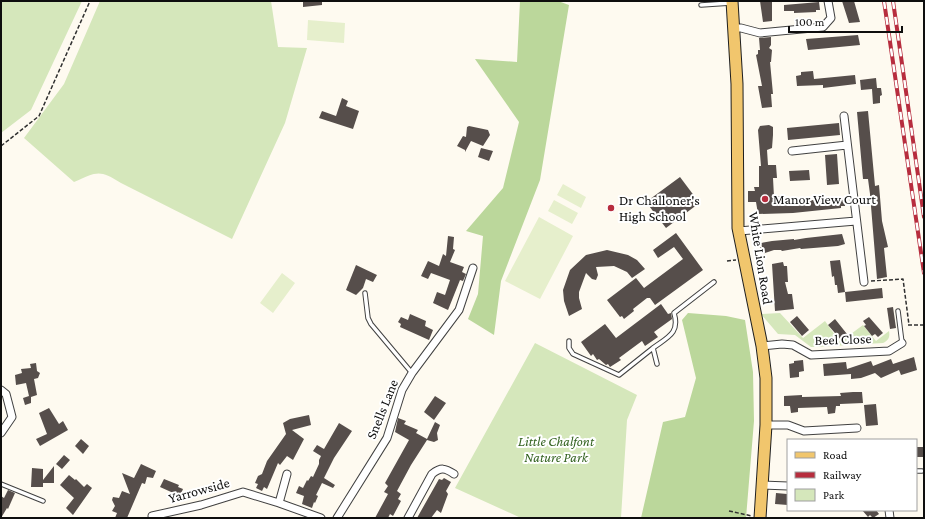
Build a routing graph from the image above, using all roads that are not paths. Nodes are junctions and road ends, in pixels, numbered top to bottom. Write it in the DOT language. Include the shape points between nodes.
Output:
graph roads {
  1 [pos="828,1"];
  2 [pos="732,2"];
  3 [pos="701,5"];
  4 [pos="734,28"];
  5 [pos="844,116"];
  6 [pos="847,145"];
  7 [pos="792,151"];
  8 [pos="856,221"];
  9 [pos="739,231"];
  10 [pos="473,268"];
  11 [pos="714,282"];
  12 [pos="864,282"];
  13 [pos="365,293"];
  14 [pos="898,310"];
  15 [pos="569,342"];
  16 [pos="902,343"];
  17 [pos="762,346"];
  18 [pos="652,348"];
  19 [pos="657,364"];
  20 [pos="412,372"];
  21 [pos="1,390"];
  22 [pos="766,425"];
  23 [pos="857,428"];
  24 [pos="1,433"];
  25 [pos="917,471"];
  26 [pos="922,471"];
  27 [pos="287,474"];
  28 [pos="454,474"];
  29 [pos="1,484"];
  30 [pos="762,485"];
  31 [pos="787,486"];
  32 [pos="43,501"];
  33 [pos="279,503"];
  34 [pos="152,516"];
  35 [pos="321,518"];
  36 [pos="337,518"];
  37 [pos="408,518"];
  38 [pos="760,518"];
  1 -- 4 [label="street" via="831,18 823,27 760,33"];
  2 -- 3 [label="lane"];
  2 -- 4 [label="main road, White Lion Road"];
  4 -- 9 [label="main road, White Lion Road"];
  5 -- 6 [label="street"];
  6 -- 7 [label="street"];
  6 -- 8 [label="street"];
  8 -- 9 [label="street"];
  8 -- 12 [label="street"];
  9 -- 17 [label="main road, White Lion Road"];
  10 -- 20 [label="street, Snells Lane" via="459,310"];
  11 -- 18 [label="lane" via="674,312 677,324 674,331"];
  13 -- 20 [label="lane" via="371,324"];
  14 -- 16 [label="lane"];
  15 -- 18 [label="lane" via="573,354 619,375"];
  16 -- 17 [label="street, Beel Close" via="889,351 811,355 793,345"];
  17 -- 22 [label="main road, White Lion Road" via="766,378"];
  18 -- 19 [label="lane"];
  20 -- 36 [label="street, Snells Lane" via="402,390 387,438"];
  21 -- 24 [label="street" via="6,394 12,417"];
  22 -- 23 [label="street" via="788,425 804,431"];
  22 -- 30 [label="main road, White Lion Road"];
  25 -- 26 [label="lane"];
  27 -- 33 [label="street"];
  28 -- 37 [label="street" via="445,468 438,469 432,474"];
  29 -- 32 [label="lane"];
  30 -- 31 [label="street"];
  30 -- 38 [label="main road, White Lion Road"];
  33 -- 34 [label="street, Yarrowside" via="243,492"];
  33 -- 35 [label="street, Yarrowside"];
}
